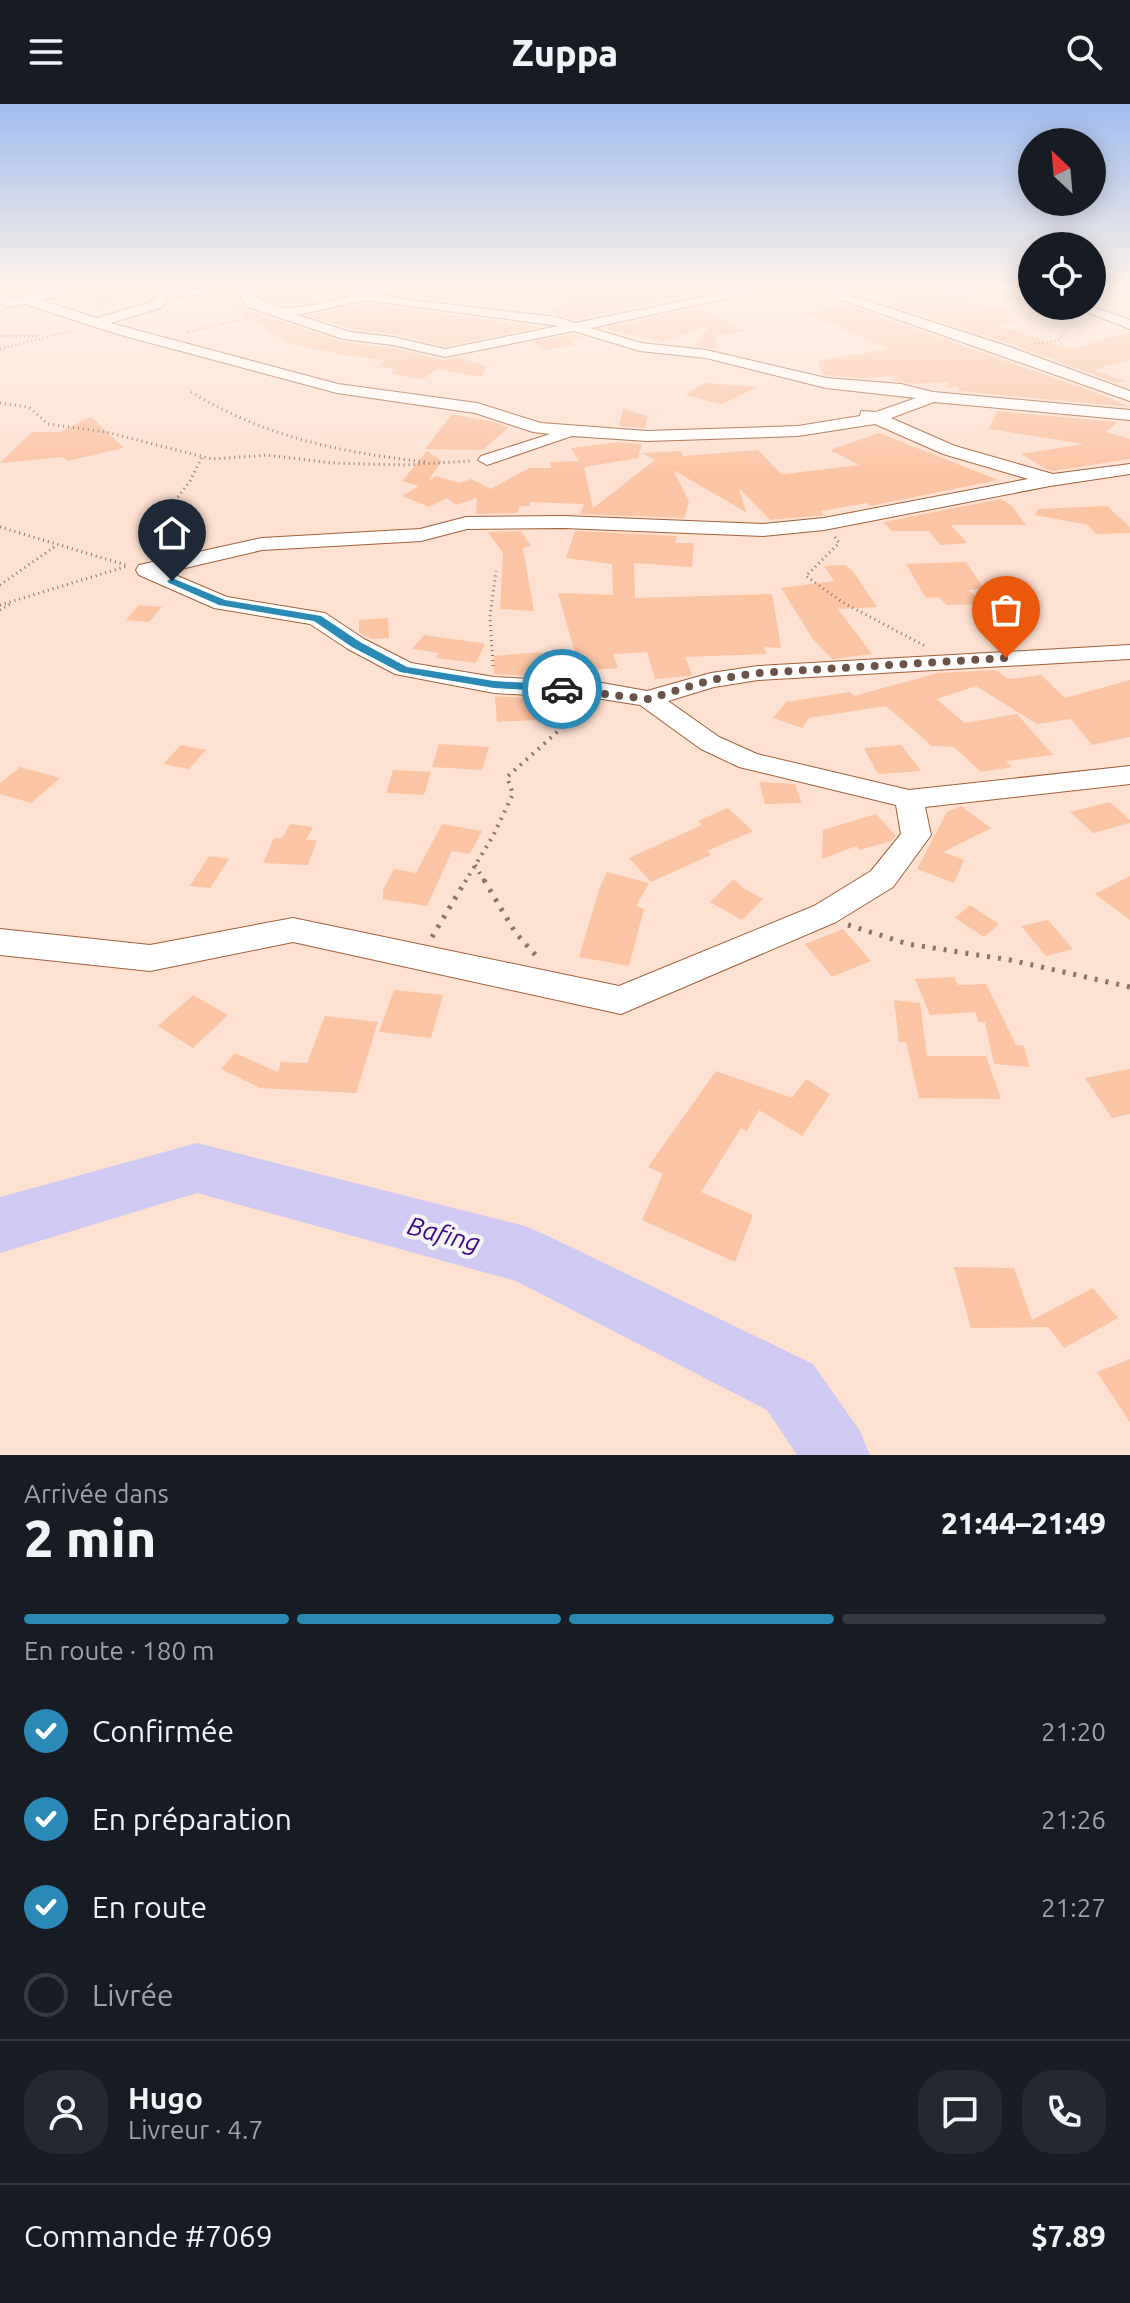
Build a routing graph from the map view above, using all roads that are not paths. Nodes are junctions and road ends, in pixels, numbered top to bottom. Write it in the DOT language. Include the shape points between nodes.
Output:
graph roads {
  1 [pos="203,352"];
  2 [pos="688,352"];
  3 [pos="1011,352"];
  4 [pos="826,383"];
  5 [pos="1130,396"];
  6 [pos="933,397"];
  7 [pos="1130,415"];
  8 [pos="873,419"];
  9 [pos="576,431"];
  10 [pos="487,460"];
  11 [pos="1130,469"];
  12 [pos="1050,480"];
  13 [pos="1130,652"];
  14 [pos="648,699"];
  15 [pos="1130,775"];
  16 [pos="909,799"];
  17 [pos="0,942"];
  1 -- 9 [label="street" via="337,388 477,408 539,428"];
  2 -- 4 [label="street"];
  3 -- 5 [label="street"];
  4 -- 6 [label="street"];
  4 -- 8 [label="street"];
  6 -- 7 [label="street"];
  6 -- 8 [label="street"];
  8 -- 9 [label="street" via="798,431 647,436"];
  8 -- 12 [label="street" via="949,450"];
  9 -- 10 [label="street"];
  11 -- 12 [label="street"];
  12 -- 14 [label="street" via="824,524 763,530 466,523 421,535 262,544 138,568 222,603 317,618 404,669 494,685"];
  13 -- 14 [label="street" via="758,673"];
  14 -- 16 [label="street" via="710,743 749,761"];
  15 -- 16 [label="street"];
  16 -- 17 [label="street" via="916,835 882,879 825,914 621,1000 293,930 150,958"];
}
